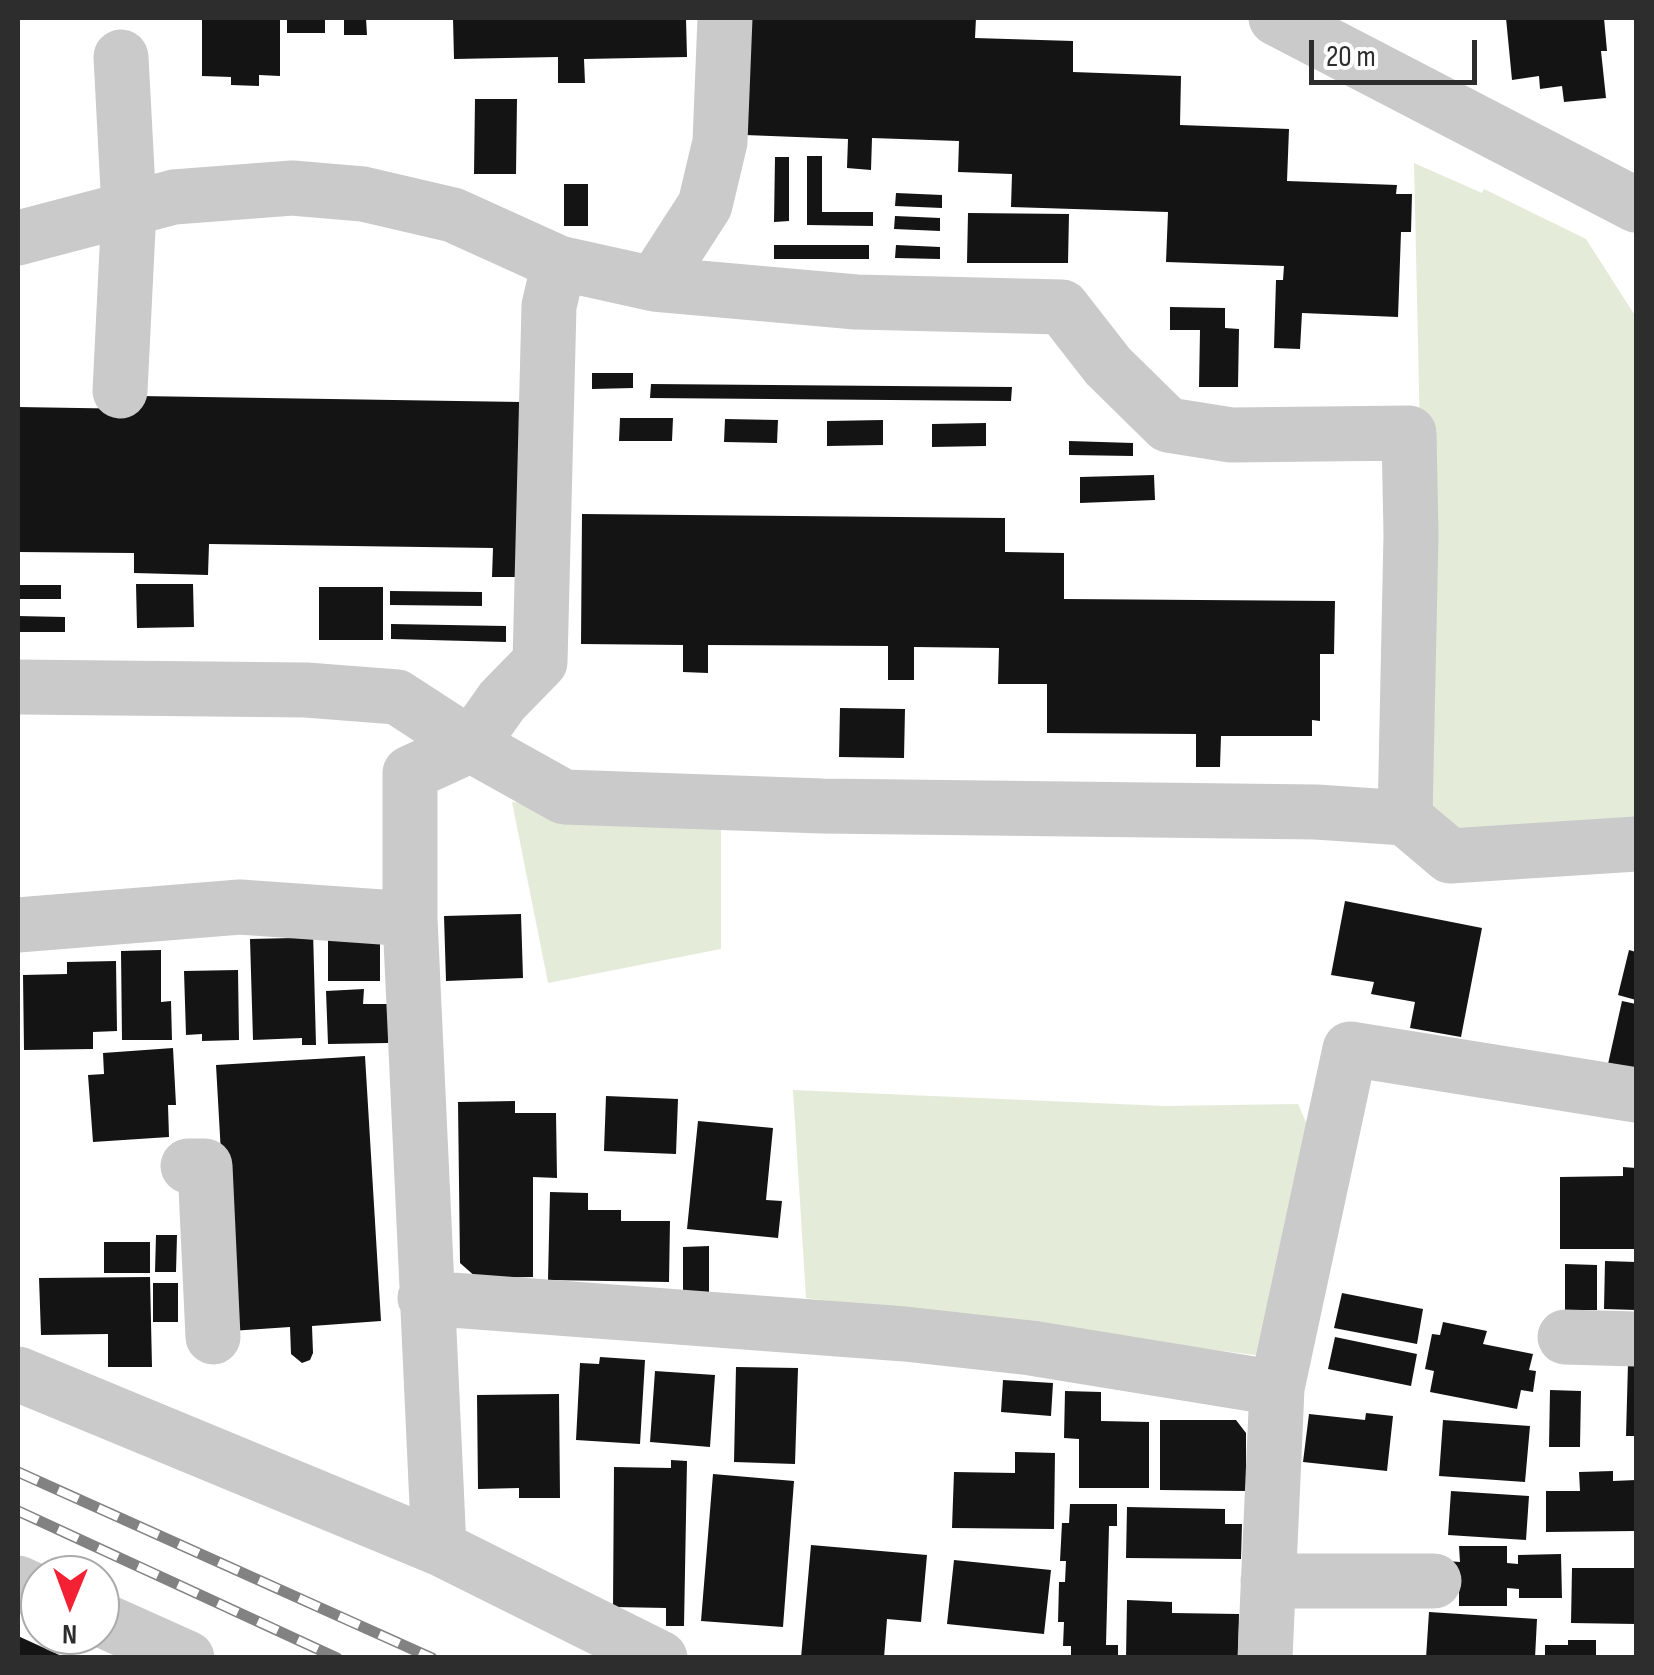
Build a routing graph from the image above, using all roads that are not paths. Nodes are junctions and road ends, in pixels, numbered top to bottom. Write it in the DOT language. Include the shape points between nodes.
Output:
graph roads {
  1 [pos="725,18"];
  2 [pos="1276,18"];
  3 [pos="122,57"];
  4 [pos="1636,205"];
  5 [pos="129,209"];
  6 [pos="18,238"];
  7 [pos="559,263"];
  8 [pos="654,284"];
  9 [pos="120,391"];
  10 [pos="18,687"];
  11 [pos="471,745"];
  12 [pos="1404,818"];
  13 [pos="1636,844"];
  14 [pos="410,920"];
  15 [pos="18,925"];
  16 [pos="1636,1095"];
  17 [pos="188,1166"];
  18 [pos="425,1298"];
  19 [pos="1565,1336"];
  20 [pos="213,1337"];
  21 [pos="1636,1339"];
  22 [pos="18,1374"];
  23 [pos="1277,1388"];
  24 [pos="439,1548"];
  25 [pos="1434,1581"];
  26 [pos="1268,1582"];
  27 [pos="120,1629"];
  28 [pos="187,1658"];
  29 [pos="660,1658"];
  30 [pos="1265,1658"];
  1 -- 8 [label="street" via="720,142 705,205"];
  2 -- 4 [label="street"];
  3 -- 5 [label="street"];
  5 -- 6 [label="street"];
  5 -- 7 [label="street" via="174,197 292,188 363,194 453,214"];
  5 -- 9 [label="street"];
  7 -- 8 [label="street"];
  7 -- 11 [label="street" via="549,306 540,662"];
  8 -- 12 [label="street" via="856,302 1062,307 1108,366 1168,425 1231,436 1409,433"];
  10 -- 11 [label="street" via="397,697"];
  11 -- 12 [label="street" via="564,797 835,817 1211,821 1316,812"];
  11 -- 14 [label="street" via="410,772"];
  12 -- 13 [label="street" via="1450,856"];
  14 -- 15 [label="street" via="240,907"];
  14 -- 18 [label="street"];
  16 -- 23 [label="street" via="1350,1049"];
  17 -- 20 [label="street" via="206,1166"];
  18 -- 23 [label="street" via="897,1351 1031,1348"];
  18 -- 24 [label="street"];
  19 -- 21 [label="street"];
  22 -- 24 [label="street"];
  23 -- 26 [label="street"];
  24 -- 29 [label="street"];
  25 -- 26 [label="street"];
  26 -- 30 [label="street"];
  27 -- 28 [label="street"];
}
